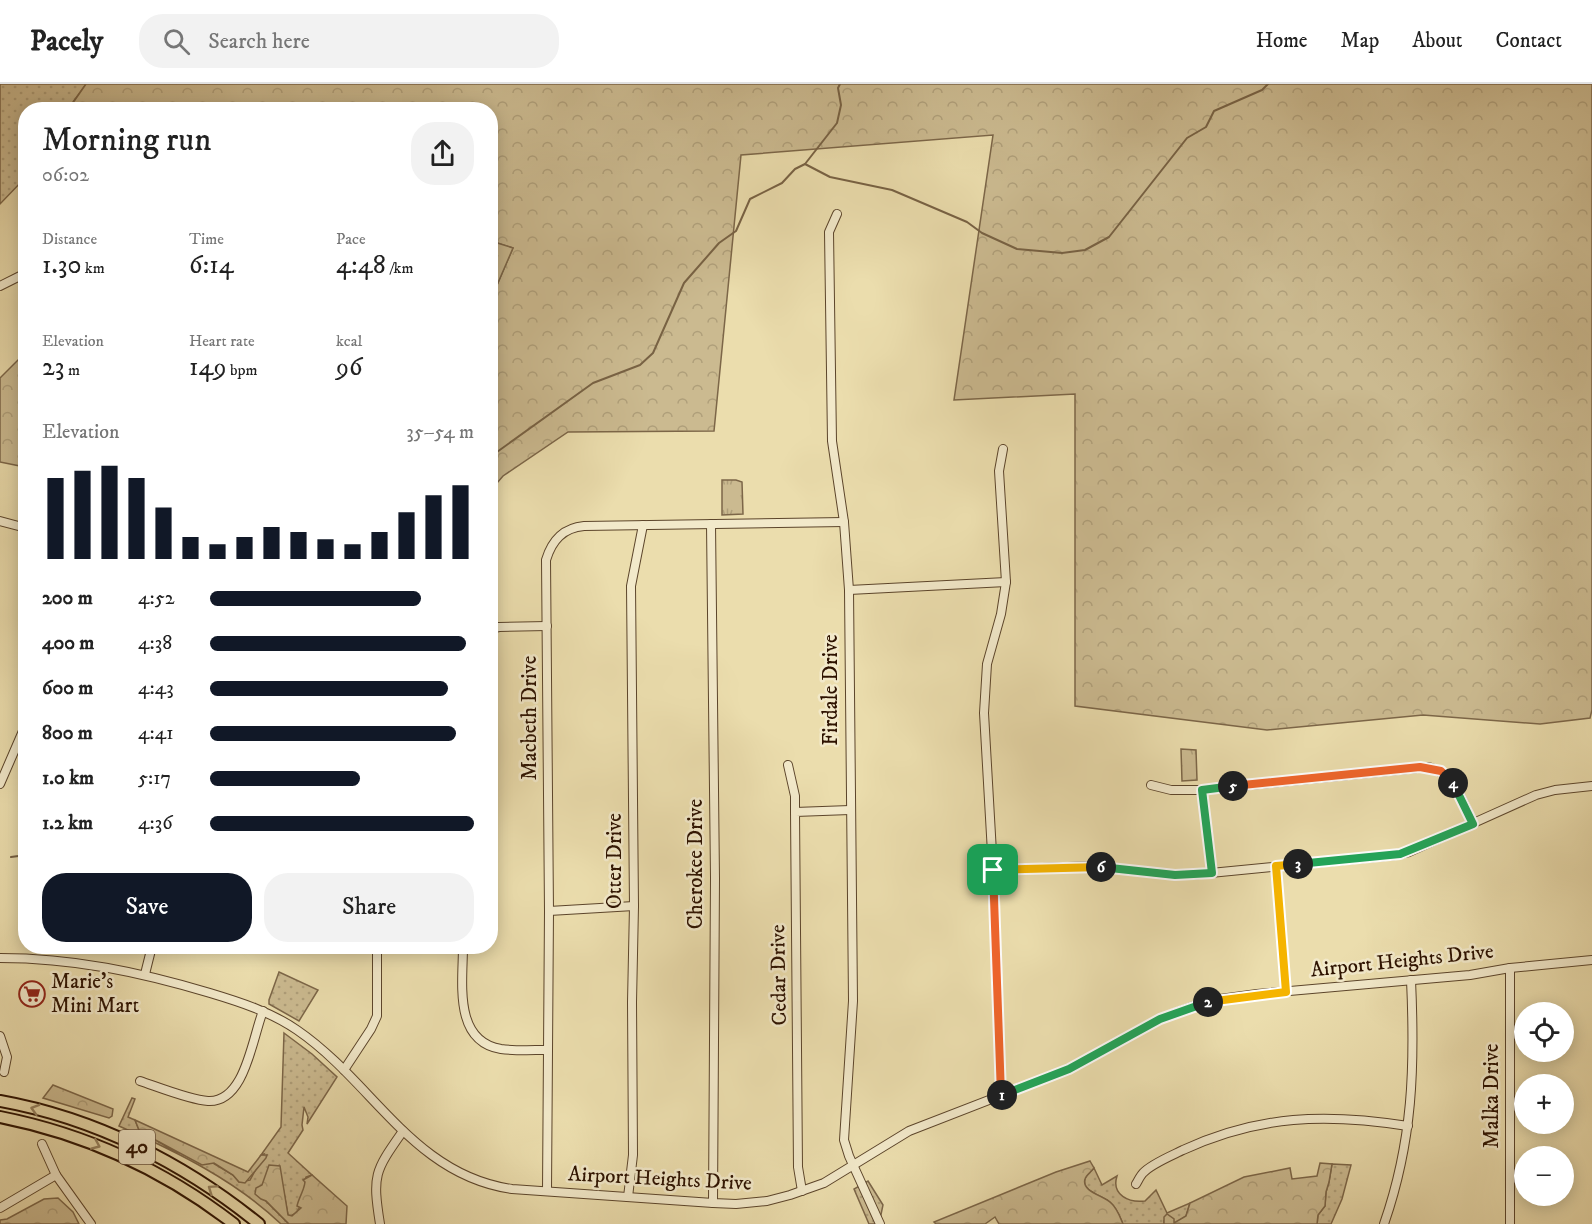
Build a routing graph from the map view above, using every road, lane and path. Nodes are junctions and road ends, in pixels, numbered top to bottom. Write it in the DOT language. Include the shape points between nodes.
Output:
graph roads {
  1 [pos="837,214"];
  2 [pos="18,277"];
  3 [pos="0,286"];
  4 [pos="1002,449"];
  5 [pos="0,521"];
  6 [pos="843,522"];
  7 [pos="711,524"];
  8 [pos="642,525"];
  9 [pos="18,526"];
  10 [pos="1006,582"];
  11 [pos="849,590"];
  12 [pos="547,626"];
  13 [pos="498,627"];
  14 [pos="18,742"];
  15 [pos="789,765"];
  16 [pos="0,784"];
  17 [pos="1151,785"];
  18 [pos="1592,786"];
  19 [pos="1202,790"];
  20 [pos="850,810"];
  21 [pos="795,812"];
  22 [pos="1473,824"];
  23 [pos="1276,866"];
  24 [pos="993,870"];
  25 [pos="1212,873"];
  26 [pos="634,906"];
  27 [pos="549,911"];
  28 [pos="150,954"];
  29 [pos="377,954"];
  30 [pos="463,954"];
  31 [pos="0,958"];
  32 [pos="1592,960"];
  33 [pos="1510,968"];
  34 [pos="145,974"];
  35 [pos="1411,980"];
  36 [pos="1286,992"];
  37 [pos="263,1011"];
  38 [pos="0,1036"];
  39 [pos="547,1050"];
  40 [pos="344,1070"];
  41 [pos="4,1072"];
  42 [pos="140,1081"];
  43 [pos="1001,1095"];
  44 [pos="0,1101"];
  45 [pos="0,1117"];
  46 [pos="1408,1126"];
  47 [pos="403,1131"];
  48 [pos="42,1144"];
  49 [pos="854,1166"];
  50 [pos="56,1175"];
  51 [pos="1136,1184"];
  52 [pos="547,1191"];
  53 [pos="802,1191"];
  54 [pos="627,1197"];
  55 [pos="713,1203"];
  56 [pos="0,1208"];
  57 [pos="91,1224"];
  58 [pos="234,1224"];
  59 [pos="259,1224"];
  60 [pos="380,1224"];
  61 [pos="880,1224"];
  62 [pos="1384,1224"];
  63 [pos="1510,1224"];
  1 -- 6 [label="street, Firdale Drive" via="829,232 832,441"];
  2 -- 3 [label="street"];
  4 -- 10 [label="street" via="999,471"];
  5 -- 9 [label="street"];
  6 -- 7 [label="street, Macbeth Drive"];
  6 -- 11 [label="street, Firdale Drive"];
  7 -- 8 [label="street, Macbeth Drive"];
  7 -- 55 [label="street, Cherokee Drive"];
  8 -- 12 [label="street, Macbeth Drive" via="573,527 556,540 546,560"];
  8 -- 26 [label="street, Otter Drive" via="631,586"];
  10 -- 11 [label="street"];
  10 -- 24 [label="street" via="987,664 984,697"];
  11 -- 20 [label="street, Firdale Drive"];
  12 -- 13 [label="street"];
  12 -- 27 [label="street, Macbeth Drive"];
  14 -- 16 [label="street"];
  15 -- 21 [label="street, Cedar Drive"];
  17 -- 19 [label="street" via="1171,790"];
  18 -- 22 [label="street" via="1542,793"];
  19 -- 22 [label="street" via="1427,767 1441,771 1451,780"];
  19 -- 25 [label="street"];
  20 -- 21 [label="street"];
  20 -- 49 [label="street, Firdale Drive" via="853,1001 844,1131 846,1150"];
  21 -- 53 [label="street, Cedar Drive" via="798,1167"];
  22 -- 23 [label="street" via="1400,854"];
  23 -- 25 [label="street"];
  23 -- 36 [label="street"];
  24 -- 25 [label="street" via="1094,866 1175,875"];
  24 -- 43 [label="street"];
  26 -- 27 [label="street"];
  26 -- 54 [label="street, Otter Drive" via="633,1155"];
  27 -- 39 [label="street, Macbeth Drive"];
  28 -- 34 [label="street"];
  29 -- 40 [label="street" via="377,1016"];
  30 -- 39 [label="street" via="463,1009 473,1032 482,1042 501,1049"];
  31 -- 34 [label="street, Airport Heights Drive" via="81,962"];
  32 -- 33 [label="street, Airport Heights Drive"];
  33 -- 35 [label="street, Airport Heights Drive"];
  33 -- 63 [label="street, Malka Drive"];
  34 -- 37 [label="street, Airport Heights Drive"];
  35 -- 36 [label="street, Airport Heights Drive"];
  35 -- 46 [label="street" via="1413,1060"];
  36 -- 43 [label="street, Airport Heights Drive" via="1213,1000 1177,1012 1069,1069"];
  37 -- 40 [label="street, Airport Heights Drive" via="298,1030"];
  37 -- 42 [label="street" via="242,1077 225,1097 207,1101"];
  38 -- 41 [label="street" via="6,1057"];
  39 -- 52 [label="street, Macbeth Drive"];
  40 -- 47 [label="street, Airport Heights Drive"];
  43 -- 49 [label="street, Airport Heights Drive" via="909,1131"];
  59 -- 44 [label="main road, 40, one-way" via="199,1180 152,1154 98,1129"];
  45 -- 58 [label="main road, 40, one-way" via="63,1132 137,1163 192,1194"];
  46 -- 51 [label="street" via="1325,1117 1248,1127 1173,1155 1143,1172"];
  46 -- 62 [label="street"];
  47 -- 52 [label="street, Airport Heights Drive" via="444,1165 474,1180 512,1189"];
  47 -- 60 [label="street" via="377,1174 375,1198"];
  48 -- 50 [label="street"];
  49 -- 53 [label="street, Airport Heights Drive"];
  49 -- 61 [label="street, Firdale Drive"];
  50 -- 56 [label="street"];
  50 -- 57 [label="street"];
  52 -- 54 [label="street, Airport Heights Drive"];
  53 -- 55 [label="street, Airport Heights Drive" via="752,1203"];
  54 -- 55 [label="street, Airport Heights Drive"];
}
